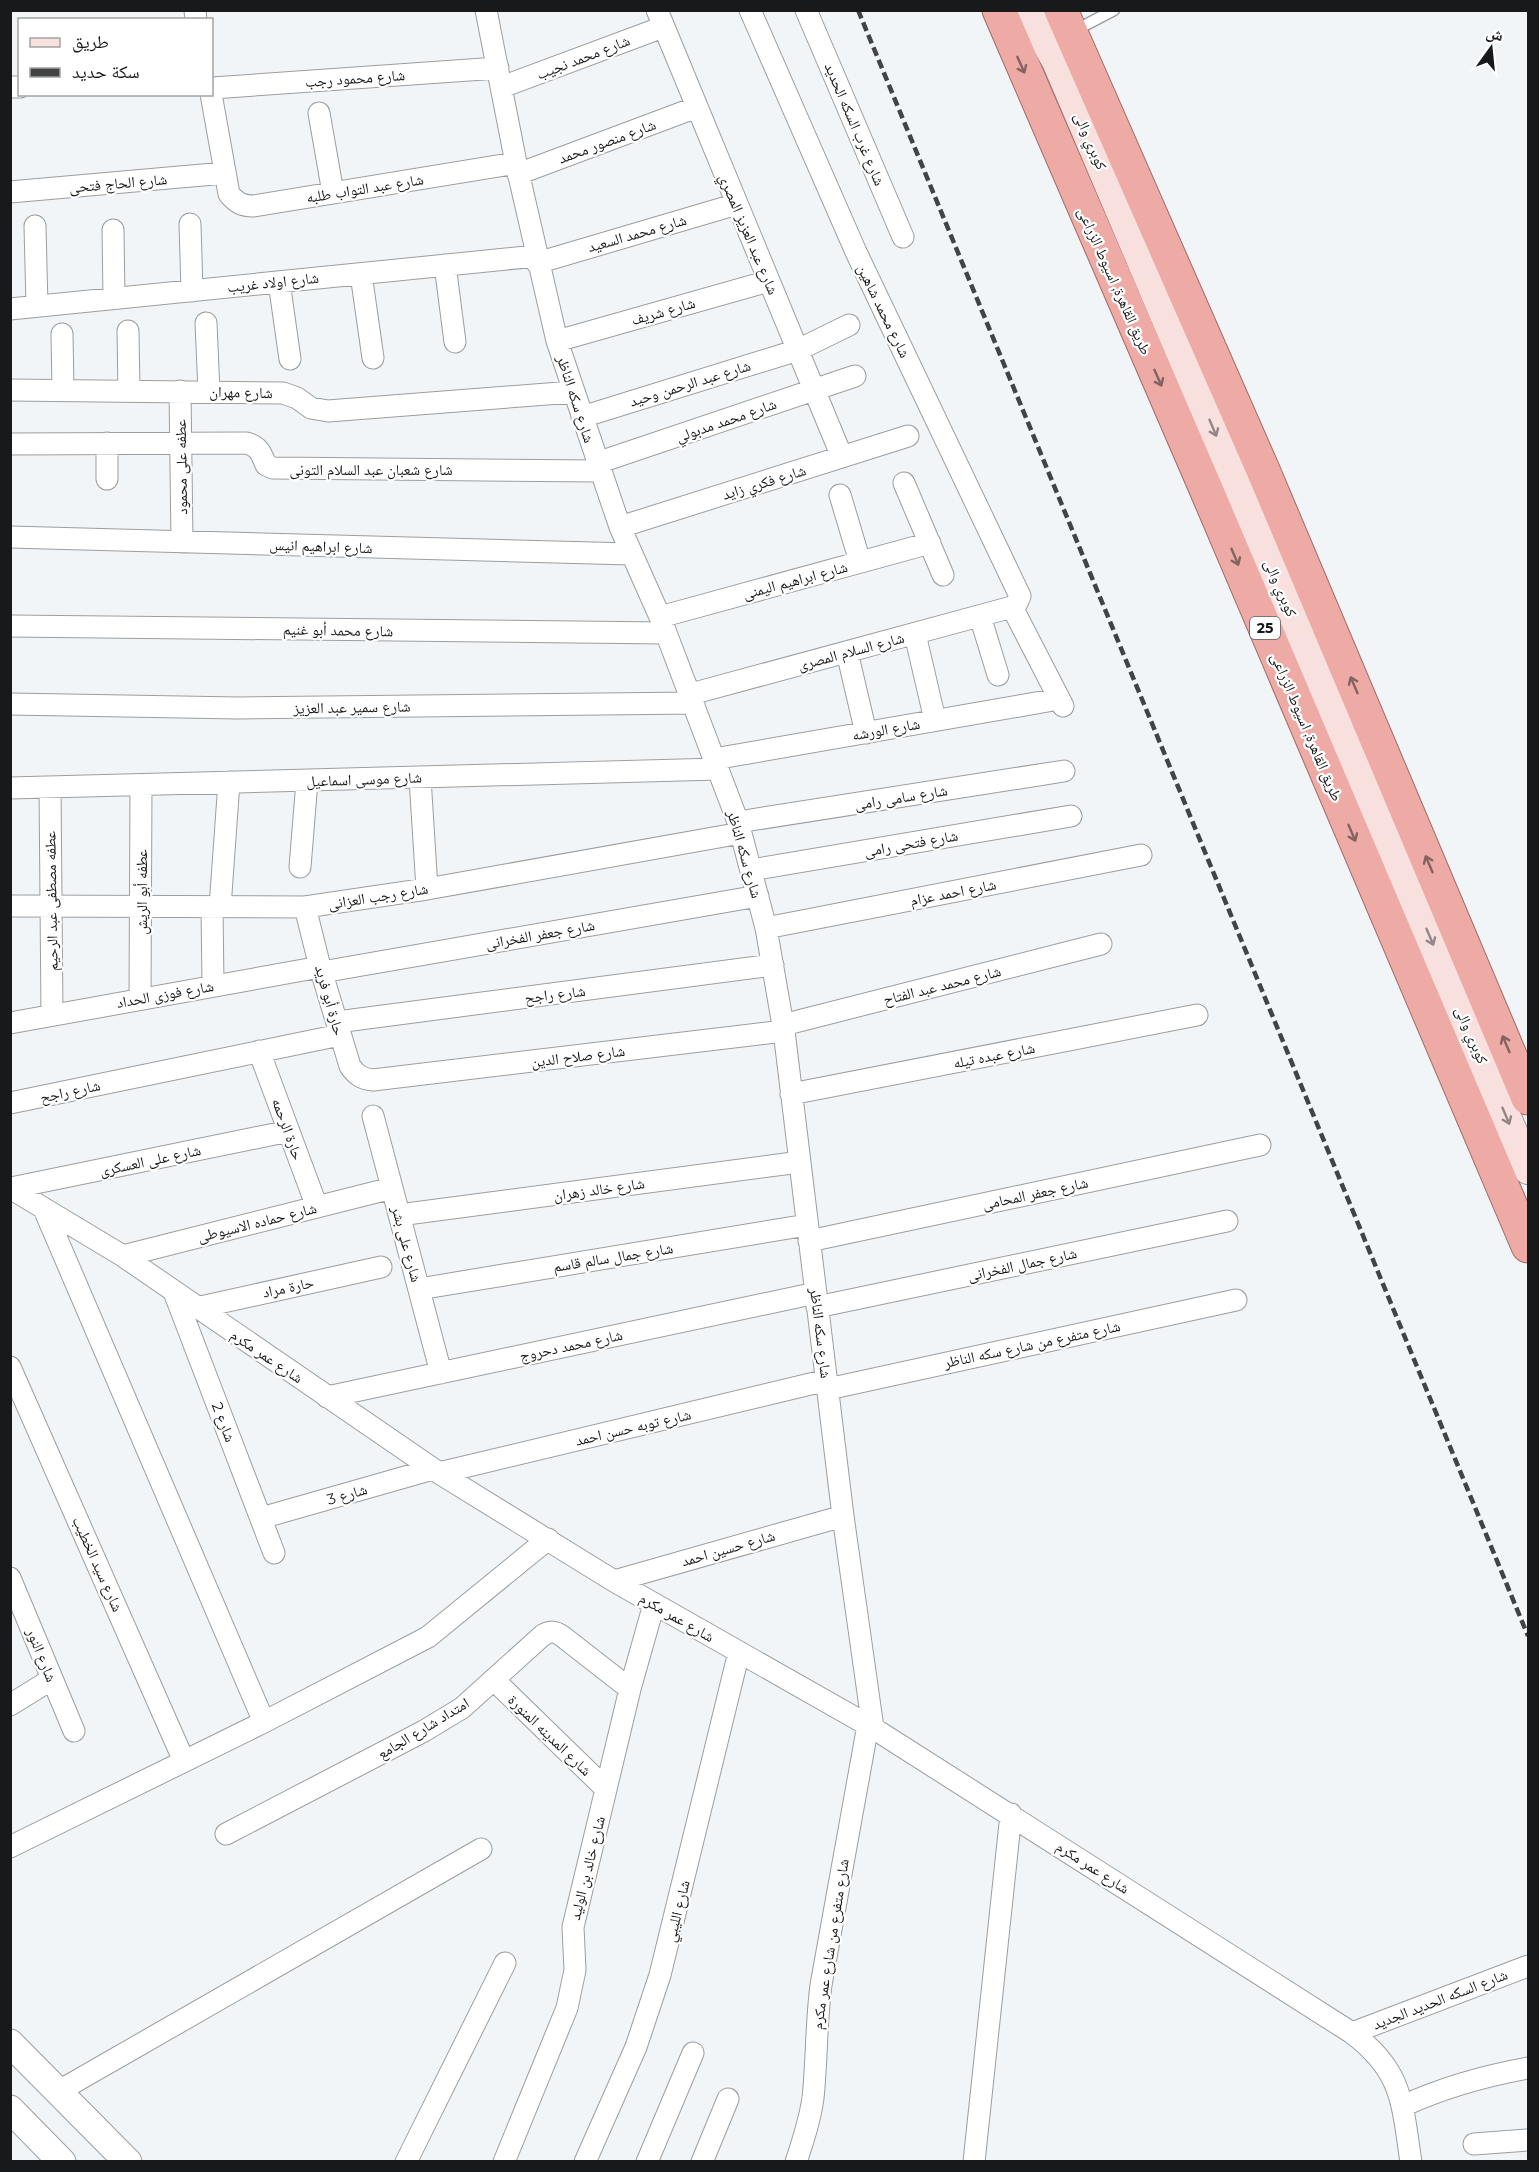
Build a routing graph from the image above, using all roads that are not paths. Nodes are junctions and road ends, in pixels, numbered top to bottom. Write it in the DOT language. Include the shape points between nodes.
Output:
graph roads {
  1 [pos="486,10"];
  2 [pos="750,10"];
  3 [pos="806,10"];
  4 [pos="999,10"];
  5 [pos="1028,10"];
  6 [pos="1042,10"];
  7 [pos="1114,10"];
  8 [pos="660,19"];
  9 [pos="1066,22"];
  10 [pos="500,78"];
  11 [pos="213,88"];
  12 [pos="211,96"];
  13 [pos="697,107"];
  14 [pos="320,113"];
  15 [pos="517,168"];
  16 [pos="226,179"];
  17 [pos="10,192"];
  18 [pos="333,193"];
  19 [pos="737,204"];
  20 [pos="190,224"];
  21 [pos="35,226"];
  22 [pos="113,230"];
  23 [pos="903,237"];
  24 [pos="537,259"];
  25 [pos="445,265"];
  26 [pos="361,274"];
  27 [pos="769,281"];
  28 [pos="279,282"];
  29 [pos="192,291"];
  30 [pos="114,298"];
  31 [pos="37,306"];
  32 [pos="10,309"];
  33 [pos="206,323"];
  34 [pos="849,325"];
  35 [pos="128,331"];
  36 [pos="63,334"];
  37 [pos="557,341"];
  38 [pos="455,342"];
  39 [pos="798,350"];
  40 [pos="373,358"];
  41 [pos="290,359"];
  42 [pos="855,376"];
  43 [pos="10,390"];
  44 [pos="63,390"];
  45 [pos="814,390"];
  46 [pos="129,391"];
  47 [pos="180,391"];
  48 [pos="209,392"];
  49 [pos="573,392"];
  50 [pos="582,417"];
  51 [pos="908,436"];
  52 [pos="107,443"];
  53 [pos="181,443"];
  54 [pos="10,444"];
  55 [pos="842,457"];
  56 [pos="598,467"];
  57 [pos="107,479"];
  58 [pos="904,483"];
  59 [pos="840,495"];
  60 [pos="620,527"];
  61 [pos="10,537"];
  62 [pos="183,542"];
  63 [pos="930,543"];
  64 [pos="631,554"];
  65 [pos="860,562"];
  66 [pos="943,575"];
  67 [pos="1314,590"];
  68 [pos="1012,607"];
  69 [pos="980,616"];
  70 [pos="663,625"];
  71 [pos="10,626"];
  72 [pos="915,634"];
  73 [pos="847,652"];
  74 [pos="998,675"];
  75 [pos="693,698"];
  76 [pos="10,704"];
  77 [pos="936,720"];
  78 [pos="866,733"];
  79 [pos="716,764"];
  80 [pos="1064,771"];
  81 [pos="420,777"];
  82 [pos="307,780"];
  83 [pos="229,783"];
  84 [pos="141,785"];
  85 [pos="50,787"];
  86 [pos="10,788"];
  87 [pos="1071,816"];
  88 [pos="740,828"];
  89 [pos="1141,855"];
  90 [pos="300,867"];
  91 [pos="751,870"];
  92 [pos="427,889"];
  93 [pos="758,896"];
  94 [pos="10,906"];
  95 [pos="51,906"];
  96 [pos="141,907"];
  97 [pos="216,907"];
  98 [pos="305,907"];
  99 [pos="766,928"];
  100 [pos="1101,944"];
  101 [pos="773,965"];
  102 [pos="321,969"];
  103 [pos="213,985"];
  104 [pos="140,999"];
  105 [pos="52,1015"];
  106 [pos="1197,1016"];
  107 [pos="10,1023"];
  108 [pos="783,1028"];
  109 [pos="338,1029"];
  110 [pos="259,1051"];
  111 [pos="373,1080"];
  112 [pos="791,1094"];
  113 [pos="1528,1098"];
  114 [pos="10,1103"];
  115 [pos="373,1116"];
  116 [pos="289,1131"];
  117 [pos="1260,1145"];
  118 [pos="800,1162"];
  119 [pos="1528,1169"];
  120 [pos="10,1188"];
  121 [pos="392,1188"];
  122 [pos="317,1207"];
  123 [pos="44,1209"];
  124 [pos="399,1215"];
  125 [pos="1227,1221"];
  126 [pos="808,1233"];
  127 [pos="1528,1246"];
  128 [pos="123,1256"];
  129 [pos="381,1267"];
  130 [pos="419,1289"];
  131 [pos="174,1292"];
  132 [pos="817,1300"];
  133 [pos="1236,1300"];
  134 [pos="196,1308"];
  135 [pos="10,1367"];
  136 [pos="441,1373"];
  137 [pos="828,1384"];
  138 [pos="327,1396"];
  139 [pos="436,1471"];
  140 [pos="843,1516"];
  141 [pos="261,1518"];
  142 [pos="548,1539"];
  143 [pos="274,1553"];
  144 [pos="10,1578"];
  145 [pos="614,1581"];
  146 [pos="654,1604"];
  147 [pos="739,1652"];
  148 [pos="52,1679"];
  149 [pos="494,1680"];
  150 [pos="630,1689"];
  151 [pos="10,1705"];
  152 [pos="264,1722"];
  153 [pos="870,1727"];
  154 [pos="74,1731"];
  155 [pos="184,1761"];
  156 [pos="606,1789"];
  157 [pos="1011,1814"];
  158 [pos="226,1834"];
  159 [pos="10,1847"];
  160 [pos="481,1849"];
  161 [pos="505,1963"];
  162 [pos="1528,1966"];
  163 [pos="1352,2033"];
  164 [pos="10,2043"];
  165 [pos="693,2053"];
  166 [pos="1528,2068"];
  167 [pos="59,2091"];
  168 [pos="728,2099"];
  169 [pos="1403,2106"];
  170 [pos="10,2109"];
  171 [pos="1528,2140"];
  172 [pos="1474,2144"];
  173 [pos="62,2162"];
  174 [pos="128,2162"];
  175 [pos="406,2162"];
  176 [pos="504,2162"];
  177 [pos="585,2162"];
  178 [pos="647,2162"];
  179 [pos="702,2162"];
  180 [pos="796,2162"];
  181 [pos="974,2162"];
  182 [pos="1411,2162"];
  1 -- 10 [label="street, شارع سكه الناظر"];
  2 -- 68 [label="street, شارع محمد شاهين" via="856,252 1018,589 1020,596"];
  3 -- 23 [label="street, شارع غرب السكه الحديد"];
  4 -- 127 [label="highway, طريق القاهرة, اسيوط الزراعى / 25, one-way"];
  5 -- 119 [label="main road, كوبري والى, one-way" via="1057,62"];
  6 -- 67 [label="main road, كوبري والى" via="1070,55 1176,302"];
  7 -- 9 [label="lane"];
  8 -- 10 [label="street, شارع محمد نجيب"];
  8 -- 13 [label="street, شارع عبد العزيز المصري"];
  9 -- 67 [label="highway"];
  10 -- 11 [label="street, شارع محمود رجب"];
  10 -- 15 [label="street, شارع سكه الناظر"];
  12 -- 16 [label="street"];
  13 -- 15 [label="street, شارع منصور محمد"];
  13 -- 19 [label="street, شارع عبد العزيز المصري"];
  14 -- 18 [label="street"];
  15 -- 18 [label="street, شارع عبد التواب طلبه"];
  15 -- 24 [label="street, شارع سكه الناظر"];
  16 -- 17 [label="street, شارع الحاج فتحى"];
  16 -- 18 [label="street, شارع عبد التواب طلبه" via="229,194 244,206"];
  19 -- 24 [label="street, شارع محمد السعيد"];
  19 -- 27 [label="street, شارع عبد العزيز المصري"];
  20 -- 29 [label="street"];
  21 -- 31 [label="street"];
  22 -- 30 [label="street"];
  24 -- 25 [label="street, شارع اولاد غريب"];
  24 -- 37 [label="street, شارع سكه الناظر"];
  25 -- 26 [label="street, شارع اولاد غريب"];
  25 -- 38 [label="street"];
  26 -- 28 [label="street, شارع اولاد غريب"];
  26 -- 40 [label="street"];
  27 -- 37 [label="street, شارع شريف"];
  27 -- 39 [label="street, شارع عبد العزيز المصري"];
  28 -- 29 [label="street, شارع اولاد غريب"];
  28 -- 41 [label="street"];
  29 -- 30 [label="street, شارع اولاد غريب"];
  30 -- 31 [label="street, شارع اولاد غريب"];
  31 -- 32 [label="street, شارع اولاد غريب"];
  33 -- 48 [label="street"];
  34 -- 39 [label="street, شارع عبد الرحمن وحيد"];
  35 -- 46 [label="street"];
  36 -- 44 [label="street"];
  37 -- 49 [label="street, شارع سكه الناظر"];
  39 -- 45 [label="street, شارع عبد العزيز المصري"];
  39 -- 50 [label="street, شارع عبد الرحمن وحيد"];
  42 -- 45 [label="street, شارع محمد مدبولي"];
  43 -- 44 [label="street, شارع مهران"];
  44 -- 46 [label="street, شارع مهران"];
  45 -- 55 [label="street, شارع عبد العزيز المصري"];
  45 -- 56 [label="street, شارع محمد مدبولي"];
  46 -- 47 [label="street, شارع مهران"];
  47 -- 48 [label="street, شارع مهران"];
  47 -- 53 [label="street, عطفه على محمود"];
  48 -- 49 [label="street, شارع مهران" via="283,393 311,408 328,411"];
  49 -- 50 [label="street, شارع سكه الناظر"];
  50 -- 56 [label="street, شارع سكه الناظر"];
  51 -- 55 [label="street, شارع فكري زايد"];
  52 -- 53 [label="street, شارع شعبان عبد السلام التونى"];
  52 -- 54 [label="street, شارع شعبان عبد السلام التونى"];
  52 -- 57 [label="street"];
  53 -- 56 [label="street, شارع شعبان عبد السلام التونى" via="254,445 266,465 273,468"];
  53 -- 62 [label="street, عطفه على محمود"];
  55 -- 60 [label="street, شارع فكري زايد"];
  56 -- 60 [label="street, شارع سكه الناظر"];
  58 -- 63 [label="street"];
  59 -- 65 [label="street"];
  60 -- 64 [label="street, شارع سكه الناظر"];
  61 -- 62 [label="street, شارع ابراهيم انيس"];
  62 -- 64 [label="street, شارع ابراهيم انيس"];
  63 -- 65 [label="street, شارع ابراهيم اليمنى"];
  63 -- 66 [label="street"];
  64 -- 70 [label="street, شارع سكه الناظر"];
  65 -- 70 [label="street, شارع ابراهيم اليمنى"];
  113 -- 67 [label="highway, one-way"];
  68 -- 69 [label="street, شارع السلام المصرى"];
  68 -- 77 [label="street, شارع الورشه" via="1061,703"];
  69 -- 72 [label="street, شارع السلام المصرى"];
  69 -- 74 [label="street"];
  70 -- 71 [label="street, شارع محمد أبو غنيم"];
  70 -- 75 [label="street, شارع سكه الناظر"];
  72 -- 73 [label="street, شارع السلام المصرى"];
  72 -- 77 [label="street"];
  73 -- 75 [label="street, شارع السلام المصرى"];
  73 -- 78 [label="street"];
  75 -- 76 [label="street, شارع سمير عبد العزيز" via="238,708"];
  75 -- 79 [label="street, شارع سكه الناظر"];
  77 -- 78 [label="street, شارع الورشه"];
  78 -- 79 [label="street, شارع الورشه"];
  79 -- 81 [label="street, شارع موسى اسماعيل"];
  79 -- 88 [label="street, شارع سكه الناظر"];
  80 -- 88 [label="street, شارع سامى رامى"];
  81 -- 82 [label="street, شارع موسى اسماعيل"];
  81 -- 92 [label="street"];
  82 -- 83 [label="street, شارع موسى اسماعيل"];
  82 -- 90 [label="street"];
  83 -- 84 [label="street, شارع موسى اسماعيل"];
  83 -- 97 [label="street"];
  84 -- 85 [label="street, شارع موسى اسماعيل"];
  84 -- 96 [label="street, عطفه أبو الريش"];
  85 -- 86 [label="street, شارع موسى اسماعيل"];
  85 -- 95 [label="street, عطفه مصطفى عبد الرحيم"];
  87 -- 91 [label="street, شارع فتحى رامى"];
  88 -- 91 [label="street, شارع سكه الناظر"];
  88 -- 92 [label="street, شارع رجب العزانى"];
  89 -- 99 [label="street, شارع احمد عزام"];
  91 -- 93 [label="street, شارع سكه الناظر"];
  92 -- 98 [label="street, شارع رجب العزانى"];
  93 -- 99 [label="street, شارع سكه الناظر"];
  93 -- 102 [label="street, شارع جعفر الفخرانى"];
  94 -- 95 [label="street, شارع رجب العزانى"];
  95 -- 96 [label="street, شارع رجب العزانى"];
  95 -- 105 [label="street, عطفه مصطفى عبد الرحيم"];
  96 -- 97 [label="street, شارع رجب العزانى"];
  96 -- 104 [label="street, عطفه أبو الريش"];
  97 -- 98 [label="street, شارع رجب العزانى"];
  97 -- 103 [label="street"];
  98 -- 102 [label="street, حارة أبو فريد"];
  99 -- 101 [label="street, شارع سكه الناظر"];
  100 -- 108 [label="street, شارع محمد عبد الفتاح"];
  101 -- 108 [label="street, شارع سكه الناظر"];
  101 -- 109 [label="street, شارع راجح"];
  102 -- 103 [label="street, شارع فوزى الحداد"];
  102 -- 109 [label="street, حارة أبو فريد"];
  103 -- 104 [label="street, شارع فوزى الحداد"];
  104 -- 105 [label="street, شارع فوزى الحداد"];
  105 -- 107 [label="street, شارع فوزى الحداد"];
  106 -- 112 [label="street, شارع عبده تيله"];
  108 -- 111 [label="street, شارع صلاح الدين"];
  108 -- 112 [label="street, شارع سكه الناظر"];
  109 -- 110 [label="street, شارع راجح"];
  109 -- 111 [label="street, حارة أبو فريد" via="355,1074"];
  110 -- 114 [label="street, شارع راجح"];
  110 -- 116 [label="street, حارة الرحمه"];
  112 -- 118 [label="street, شارع سكه الناظر"];
  115 -- 121 [label="street, شارع على بشر"];
  116 -- 120 [label="street, شارع على العسكرى"];
  116 -- 122 [label="street, حارة الرحمه"];
  117 -- 126 [label="street, شارع جعفر المحامى"];
  118 -- 124 [label="street, شارع خالد زهران"];
  118 -- 126 [label="street, شارع سكه الناظر"];
  120 -- 123 [label="street, شارع عمر مكرم"];
  121 -- 122 [label="street, شارع حماده الاسيوطى"];
  121 -- 124 [label="street, شارع على بشر"];
  122 -- 128 [label="street, شارع حماده الاسيوطى"];
  123 -- 128 [label="street, شارع عمر مكرم"];
  123 -- 152 [label="street"];
  124 -- 130 [label="street, شارع على بشر"];
  125 -- 132 [label="street, شارع جمال الفخرانى"];
  126 -- 130 [label="street, شارع جمال سالم قاسم"];
  126 -- 132 [label="street, شارع سكه الناظر"];
  128 -- 131 [label="street, شارع عمر مكرم"];
  129 -- 134 [label="street, حارة مراد"];
  130 -- 136 [label="street, شارع على بشر"];
  131 -- 134 [label="street, شارع عمر مكرم"];
  131 -- 141 [label="street, شارع 2"];
  132 -- 136 [label="street, شارع محمد دحروج"];
  132 -- 137 [label="street, شارع سكه الناظر"];
  133 -- 137 [label="street, شارع متفرع من شارع سكه الناظر"];
  134 -- 138 [label="street, شارع عمر مكرم"];
  135 -- 155 [label="street, شارع سيد الخطيب"];
  136 -- 138 [label="street, شارع محمد دحروج"];
  137 -- 139 [label="street, شارع توبه حسن احمد"];
  137 -- 140 [label="street, شارع سكه الناظر"];
  138 -- 139 [label="street, شارع عمر مكرم"];
  139 -- 141 [label="street, شارع 3"];
  139 -- 142 [label="street, شارع عمر مكرم"];
  140 -- 145 [label="street, شارع حسين احمد"];
  140 -- 153 [label="street, شارع سكه الناظر"];
  141 -- 143 [label="street, شارع 2"];
  142 -- 145 [label="street, شارع عمر مكرم"];
  142 -- 152 [label="street" via="428,1637"];
  144 -- 148 [label="street, شارع النور"];
  145 -- 146 [label="street, شارع عمر مكرم"];
  146 -- 147 [label="street, شارع عمر مكرم"];
  146 -- 150 [label="street, شارع خالد بن الوليد"];
  147 -- 153 [label="street, شارع عمر مكرم"];
  147 -- 177 [label="street, شارع الليبي" via="657,1984 636,2047"];
  148 -- 151 [label="street"];
  148 -- 154 [label="street, شارع النور"];
  149 -- 150 [label="street, امتداد شارع الجامع" via="543,1635 556,1632"];
  149 -- 156 [label="street, شارع المدينه المنورة"];
  149 -- 158 [label="street, امتداد شارع الجامع" via="462,1708 424,1731"];
  150 -- 156 [label="street, شارع خالد بن الوليد"];
  152 -- 155 [label="street"];
  153 -- 157 [label="street, شارع عمر مكرم"];
  153 -- 180 [label="street, شارع متفرع من شارع عمر مكرم" via="821,1985 812,2100"];
  155 -- 159 [label="street"];
  156 -- 176 [label="street, شارع خالد بن الوليد" via="573,1927 575,1970 567,2008"];
  157 -- 163 [label="street, شارع عمر مكرم"];
  157 -- 181 [label="street"];
  160 -- 167 [label="street"];
  161 -- 175 [label="street"];
  162 -- 163 [label="street, شارع السكه الحديد الجديد"];
  163 -- 169 [label="street, شارع عمر مكرم" via="1385,2064"];
  164 -- 167 [label="street"];
  165 -- 178 [label="street"];
  166 -- 169 [label="street" via="1461,2082"];
  167 -- 174 [label="street"];
  168 -- 179 [label="street"];
  169 -- 182 [label="street, شارع عمر مكرم"];
  170 -- 173 [label="street"];
  171 -- 172 [label="street"];
}
